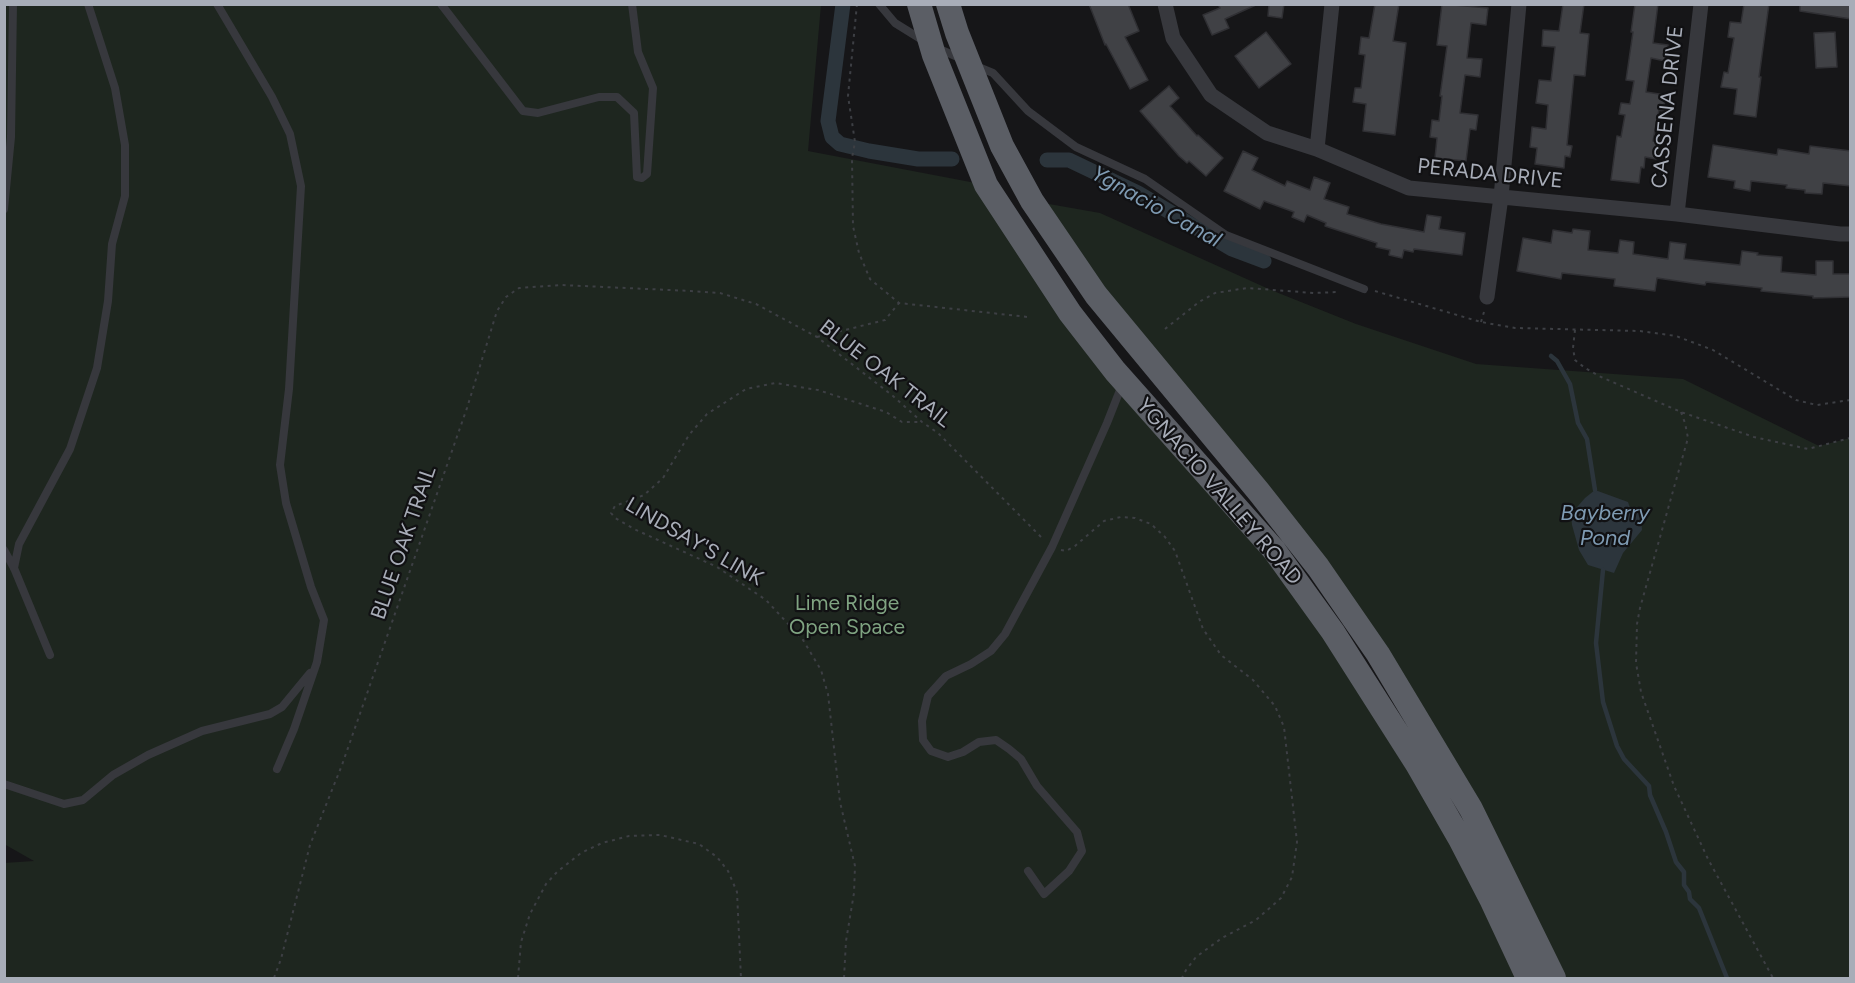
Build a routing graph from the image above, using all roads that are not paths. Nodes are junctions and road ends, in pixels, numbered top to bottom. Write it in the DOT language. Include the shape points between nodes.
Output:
graph roads {
  1 [pos="13,4"];
  2 [pos="88,4"];
  3 [pos="217,4"];
  4 [pos="441,4"];
  5 [pos="632,4"];
  6 [pos="879,4"];
  7 [pos="919,4"];
  8 [pos="948,4"];
  9 [pos="1165,4"];
  10 [pos="1332,4"];
  11 [pos="1519,4"];
  12 [pos="1701,4"];
  13 [pos="931,45"];
  14 [pos="968,62"];
  15 [pos="1317,149"];
  16 [pos="1501,198"];
  17 [pos="4,209"];
  18 [pos="1677,214"];
  19 [pos="1851,234"];
  20 [pos="1364,289"];
  21 [pos="1486,297"];
  22 [pos="1123,380"];
  23 [pos="4,550"];
  24 [pos="14,568"];
  25 [pos="50,655"];
  26 [pos="317,662"];
  27 [pos="277,769"];
  28 [pos="4,784"];
  29 [pos="1028,871"];
  30 [pos="1528,978"];
  31 [pos="1554,978"];
  1 -- 17 [label="lane" via="11,136"];
  2 -- 24 [label="lane" via="117,99 125,145 125,196 112,244 97,368 70,449 19,544"];
  3 -- 26 [label="lane" via="290,134 301,186 290,389 280,465 286,503 324,620"];
  4 -- 5 [label="lane" via="523,111 538,113 598,97 617,97 634,113 637,177 642,178 647,174 653,88 638,52"];
  6 -- 13 [label="lane" via="895,23"];
  7 -- 13 [label="highway, YGNACIO VALLEY ROAD"];
  8 -- 14 [label="highway, YGNACIO VALLEY ROAD"];
  9 -- 15 [label="street, PERADA DRIVE" via="1173,38 1211,95 1267,133"];
  10 -- 15 [label="street"];
  11 -- 16 [label="street"];
  12 -- 18 [label="street, CASSENA DRIVE"];
  13 -- 14 [label="lane"];
  13 -- 22 [label="highway, YGNACIO VALLEY ROAD" via="986,185 1070,313"];
  14 -- 20 [label="lane" via="993,74 1028,111 1076,147 1145,179 1226,236"];
  14 -- 31 [label="highway, YGNACIO VALLEY ROAD" via="1002,146 1032,201 1096,295 1267,501 1378,654 1472,809"];
  15 -- 16 [label="street, PERADA DRIVE" via="1409,188"];
  16 -- 18 [label="street, PERADA DRIVE"];
  16 -- 21 [label="street"];
  18 -- 19 [label="street, PERADA DRIVE"];
  22 -- 29 [label="lane" via="1052,547 1005,634 991,651 946,676 928,696 922,721 923,740 931,751 948,757 979,742 996,740 1009,749 1077,832 1082,851 1069,871 1044,894"];
  22 -- 30 [label="highway, YGNACIO VALLEY ROAD" via="1274,550 1334,632 1460,839"];
  23 -- 24 [label="lane"];
  24 -- 25 [label="lane"];
  26 -- 27 [label="lane"];
  26 -- 28 [label="lane" via="282,707 270,714 202,731 148,755 113,775 83,800 63,804"];
}
